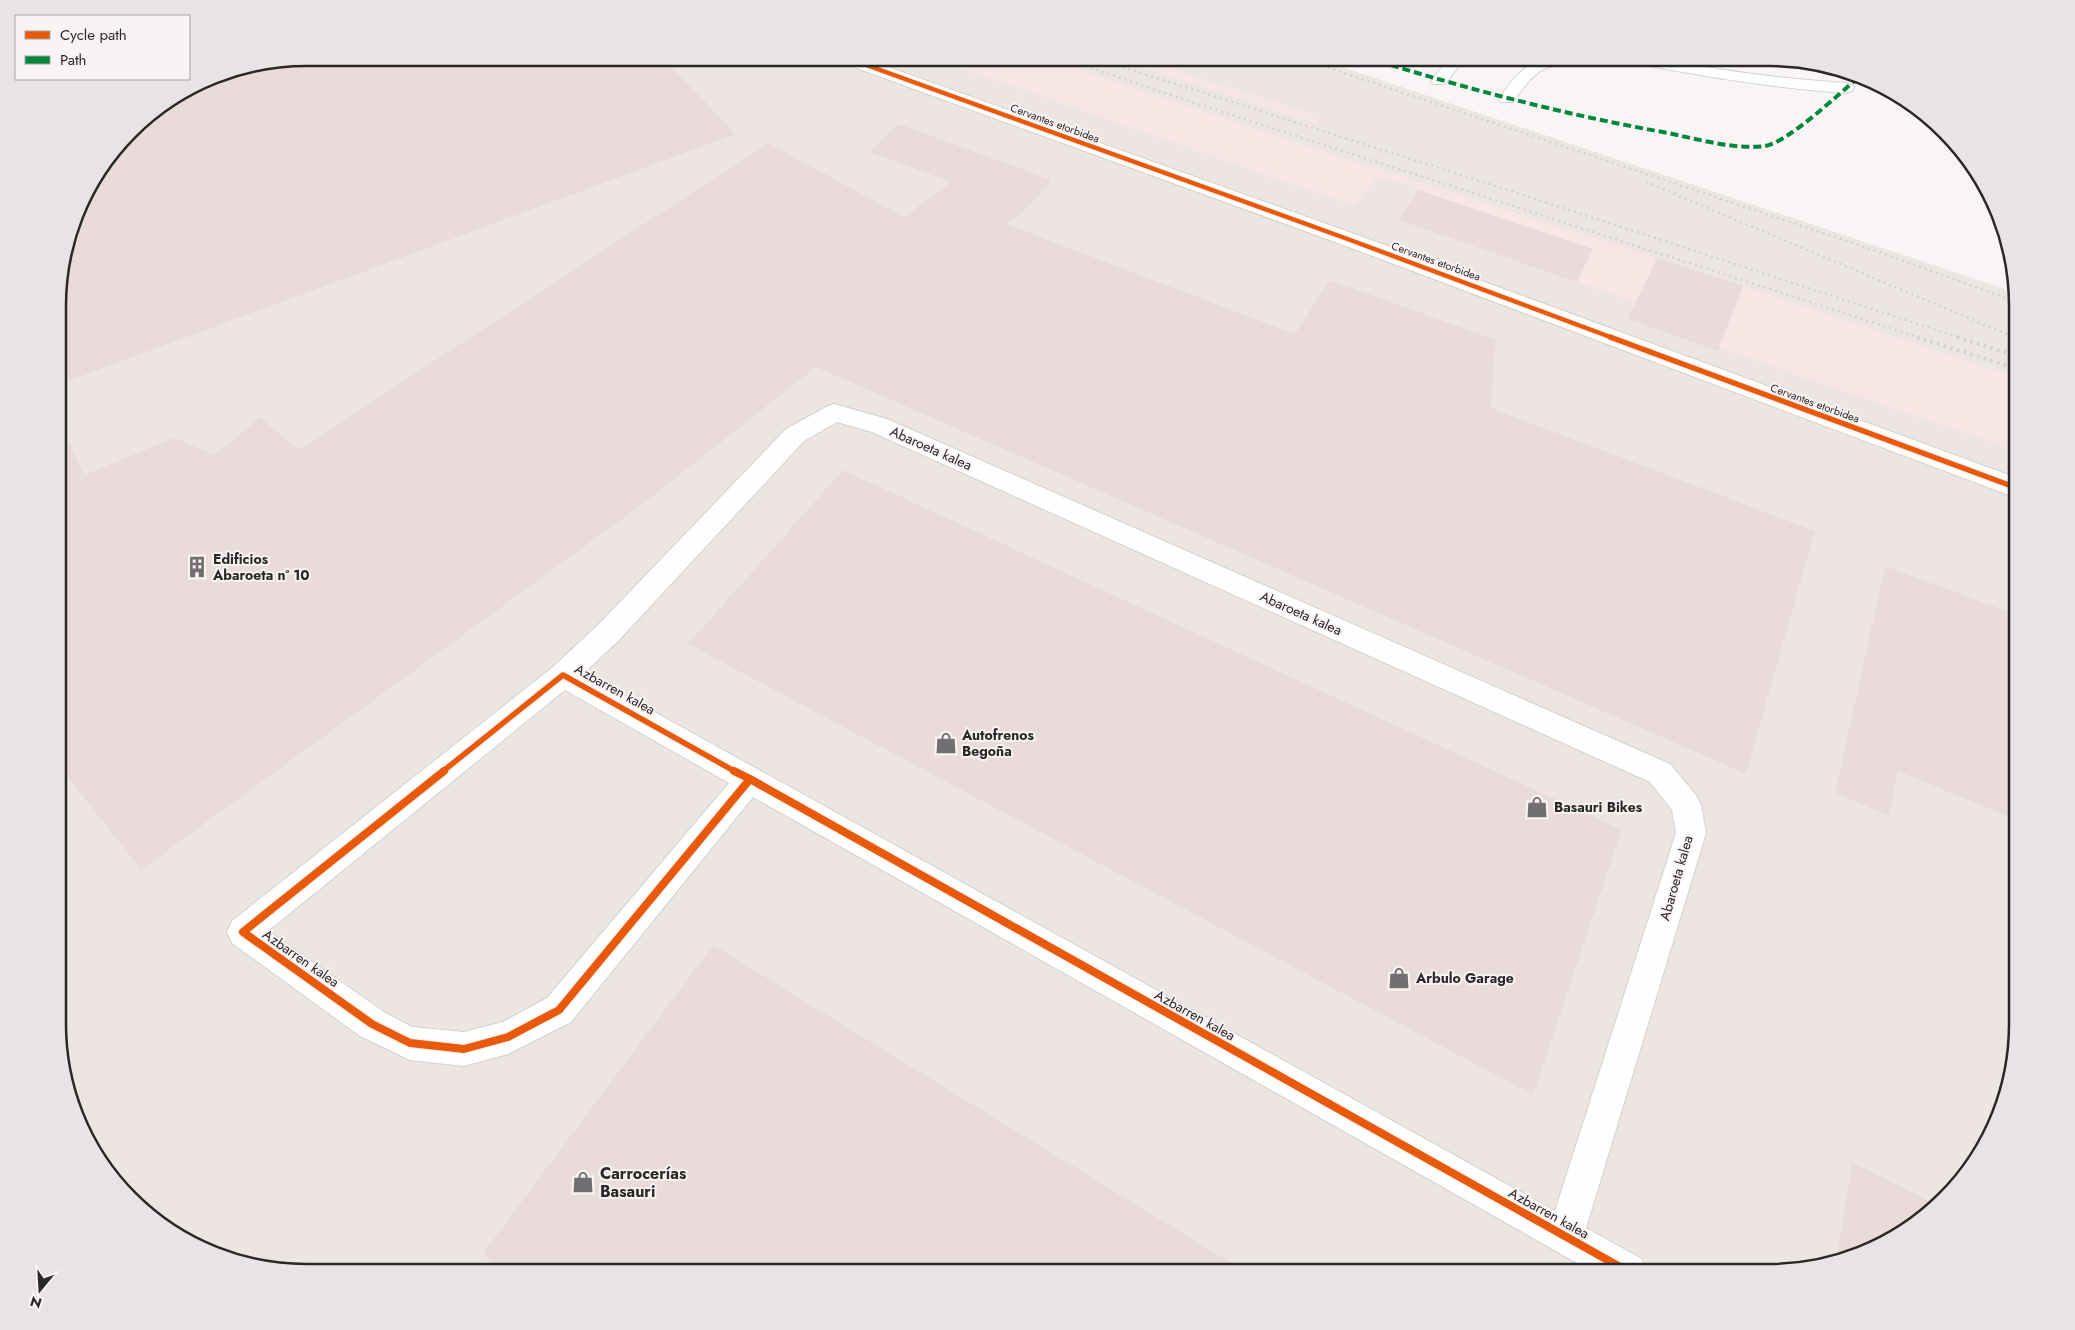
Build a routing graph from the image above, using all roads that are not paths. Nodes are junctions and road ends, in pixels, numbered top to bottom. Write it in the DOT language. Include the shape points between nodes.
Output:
graph roads {
  1 [pos="869,66"];
  2 [pos="1451,66"];
  3 [pos="1538,66"];
  4 [pos="1678,66"];
  5 [pos="1439,81"];
  6 [pos="1846,88"];
  7 [pos="1507,99"];
  8 [pos="2009,485"];
  9 [pos="564,674"];
  10 [pos="750,779"];
  11 [pos="1565,1237"];
  12 [pos="1614,1264"];
  1 -- 8 [label="street, Cervantes etorbidea" via="1353,241"];
  2 -- 5 [label="lane"];
  3 -- 7 [label="lane" via="1525,74"];
  4 -- 6 [label="lane" via="1801,85"];
  9 -- 10 [label="street, Azbarren kalea"];
  9 -- 10 [label="street, Azbarren kalea" via="243,932 372,1024 410,1043 464,1049 508,1037 559,1010"];
  9 -- 11 [label="street, Abaroeta kalea" via="609,632 795,435 834,414 880,425 1660,773 1686,805 1691,834"];
  10 -- 11 [label="street, Azbarren kalea"];
  11 -- 12 [label="street, Azbarren kalea"];
}
